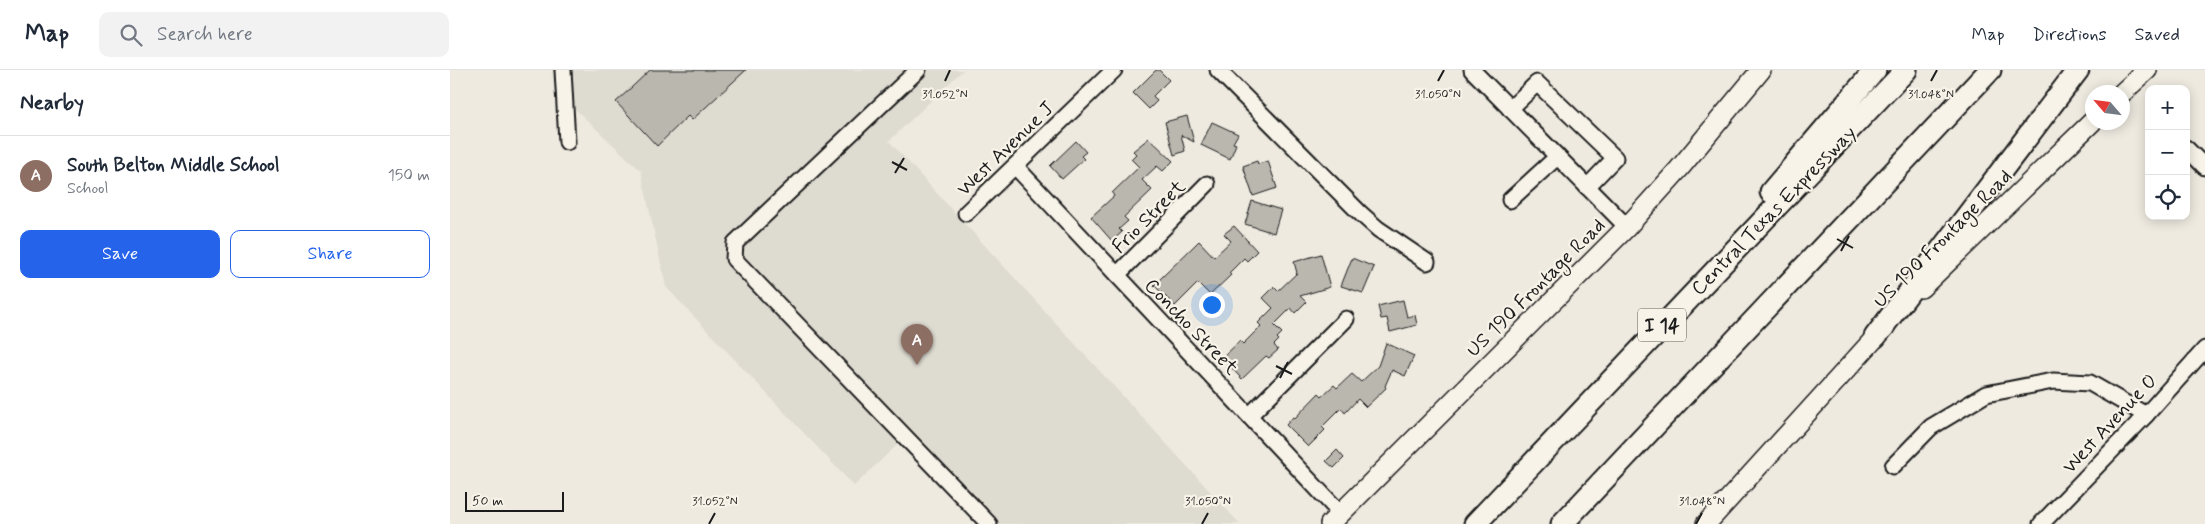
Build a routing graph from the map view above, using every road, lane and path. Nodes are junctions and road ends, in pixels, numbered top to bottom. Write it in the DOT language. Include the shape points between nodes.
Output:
graph roads {
  1 [pos="563,70"];
  2 [pos="918,70"];
  3 [pos="1114,70"];
  4 [pos="1218,70"];
  5 [pos="1472,70"];
  6 [pos="1761,70"];
  7 [pos="1875,70"];
  8 [pos="1906,70"];
  9 [pos="1990,70"];
  10 [pos="2078,70"];
  11 [pos="2147,70"];
  12 [pos="2130,86"];
  13 [pos="1510,109"];
  14 [pos="2085,129"];
  15 [pos="567,142"];
  16 [pos="2190,152"];
  17 [pos="1557,156"];
  18 [pos="1015,166"];
  19 [pos="2205,167"];
  20 [pos="1207,184"];
  21 [pos="1587,187"];
  22 [pos="1510,200"];
  23 [pos="966,213"];
  24 [pos="1627,227"];
  25 [pos="1427,262"];
  26 [pos="1117,275"];
  27 [pos="1346,319"];
  28 [pos="1875,337"];
  29 [pos="2205,349"];
  30 [pos="1625,364"];
  31 [pos="1250,415"];
  32 [pos="2146,415"];
  33 [pos="1893,466"];
  34 [pos="1335,519"];
  35 [pos="989,524"];
  36 [pos="1474,524"];
  37 [pos="1562,524"];
  38 [pos="1706,524"];
  39 [pos="2041,524"];
  1 -- 15 [label="street"];
  2 -- 35 [label="street" via="735,243 734,259"];
  3 -- 18 [label="street, West Avenue J"];
  4 -- 25 [label="street" via="1372,223"];
  5 -- 13 [label="street"];
  6 -- 24 [label="main road, US 190 Frontage Road"];
  7 -- 30 [label="highway"];
  8 -- 30 [label="highway, Central Texas Expressway / I 14"];
  9 -- 37 [label="highway"];
  10 -- 28 [label="highway"];
  11 -- 12 [label="main road"];
  13 -- 17 [label="street"];
  13 -- 21 [label="street" via="1537,83 1615,158"];
  14 -- 28 [label="main road, US 190 Frontage Road"];
  16 -- 19 [label="street"];
  17 -- 21 [label="street"];
  17 -- 22 [label="street"];
  18 -- 23 [label="street, West Avenue J"];
  18 -- 26 [label="street, Concho Street"];
  20 -- 26 [label="street, Frio Street"];
  21 -- 24 [label="street"];
  24 -- 34 [label="main road, US 190 Frontage Road"];
  26 -- 31 [label="street, Concho Street"];
  27 -- 31 [label="street"];
  28 -- 38 [label="main road, US 190 Frontage Road"];
  29 -- 32 [label="street, West Avenue O"];
  30 -- 36 [label="highway, Central Texas Expressway / I 14"];
  31 -- 34 [label="street, Concho Street"];
  32 -- 33 [label="street" via="2090,383 2053,381 1986,394 1931,426"];
  32 -- 39 [label="street, West Avenue O"];
}
